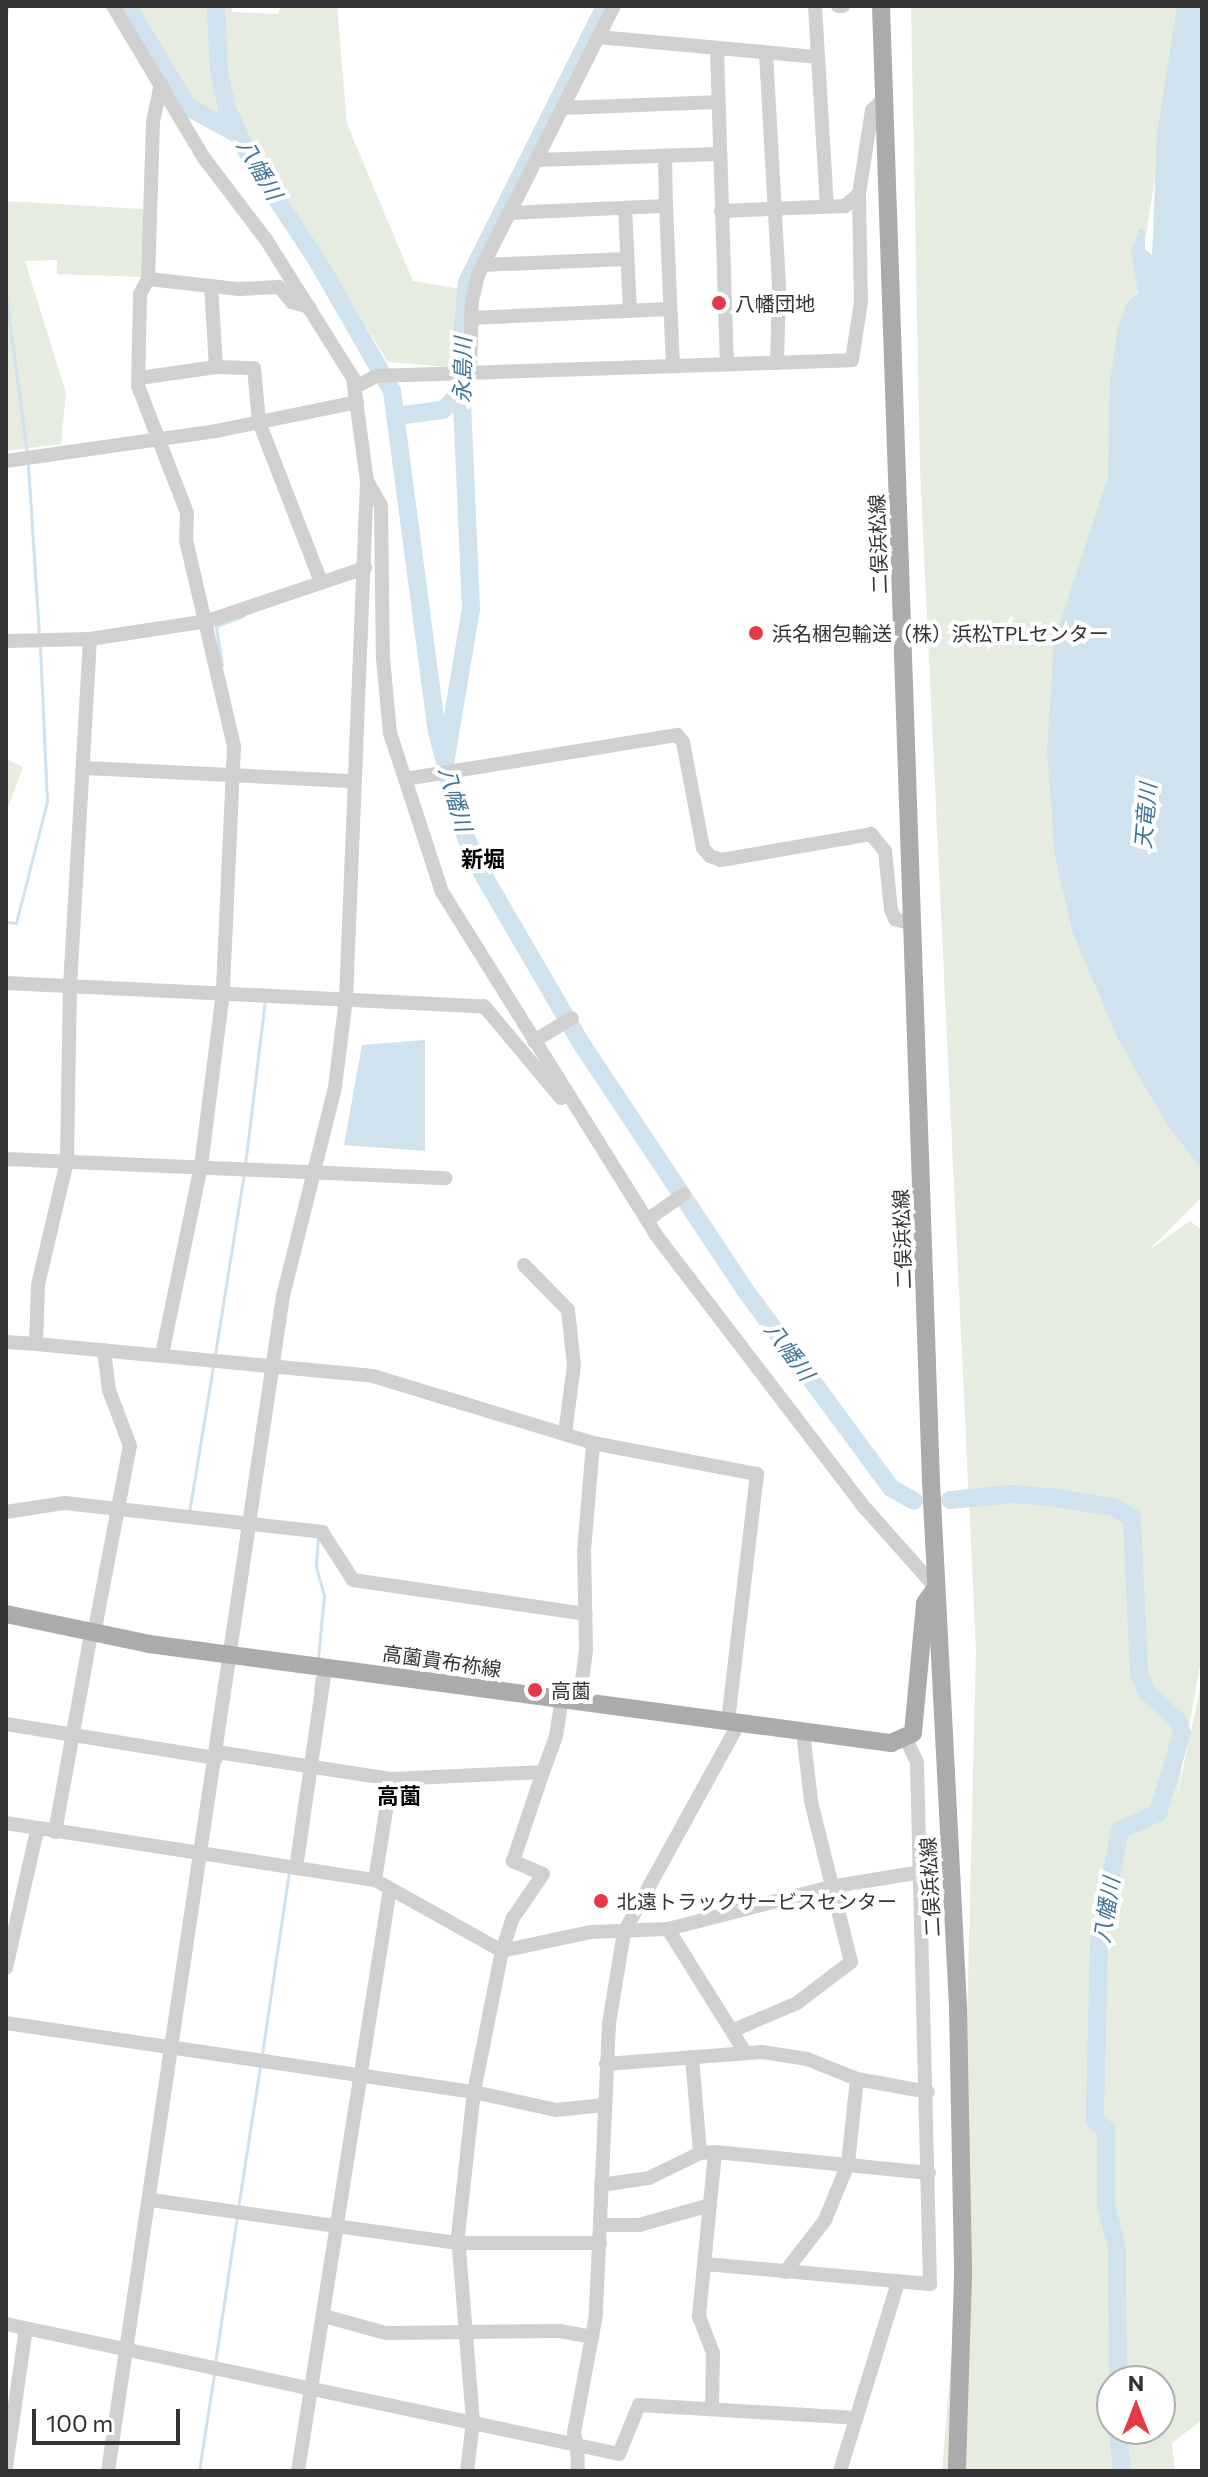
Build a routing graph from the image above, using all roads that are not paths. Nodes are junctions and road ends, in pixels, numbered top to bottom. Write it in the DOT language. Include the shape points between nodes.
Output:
graph roads {
  1 [pos="113,6"];
  2 [pos="614,6"];
  3 [pos="815,6"];
  4 [pos="881,6"];
  5 [pos="598,37"];
  6 [pos="717,49"];
  7 [pos="766,53"];
  8 [pos="816,57"];
  9 [pos="161,84"];
  10 [pos="884,99"];
  11 [pos="716,102"];
  12 [pos="563,108"];
  13 [pos="718,154"];
  14 [pos="665,156"];
  15 [pos="536,160"];
  16 [pos="859,194"];
  17 [pos="666,206"];
  18 [pos="827,206"];
  19 [pos="775,208"];
  20 [pos="625,209"];
  21 [pos="721,211"];
  22 [pos="509,213"];
  23 [pos="627,259"];
  24 [pos="483,265"];
  25 [pos="148,279"];
  26 [pos="211,286"];
  27 [pos="309,307"];
  28 [pos="670,309"];
  29 [pos="630,311"];
  30 [pos="471,318"];
  31 [pos="727,361"];
  32 [pos="777,363"];
  33 [pos="673,364"];
  34 [pos="216,367"];
  35 [pos="464,372"];
  36 [pos="139,378"];
  37 [pos="357,394"];
  38 [pos="259,422"];
  39 [pos="160,439"];
  40 [pos="6,461"];
  41 [pos="367,481"];
  42 [pos="365,568"];
  43 [pos="321,582"];
  44 [pos="208,621"];
  45 [pos="90,639"];
  46 [pos="6,641"];
  47 [pos="85,768"];
  48 [pos="232,775"];
  49 [pos="405,779"];
  50 [pos="355,781"];
  51 [pos="913,924"];
  52 [pos="6,983"];
  53 [pos="70,986"];
  54 [pos="223,992"];
  55 [pos="346,999"];
  56 [pos="572,1018"];
  57 [pos="534,1041"];
  58 [pos="585,1124"];
  59 [pos="6,1159"];
  60 [pos="67,1161"];
  61 [pos="201,1166"];
  62 [pos="315,1171"];
  63 [pos="446,1178"];
  64 [pos="684,1194"];
  65 [pos="647,1220"];
  66 [pos="524,1265"];
  67 [pos="6,1342"];
  68 [pos="36,1344"];
  69 [pos="104,1350"];
  70 [pos="162,1355"];
  71 [pos="275,1364"];
  72 [pos="565,1433"];
  73 [pos="593,1443"];
  74 [pos="121,1508"];
  75 [pos="6,1512"];
  76 [pos="251,1522"];
  77 [pos="936,1588"];
  78 [pos="6,1614"];
  79 [pos="586,1614"];
  80 [pos="93,1634"];
  81 [pos="231,1655"];
  82 [pos="325,1668"];
  83 [pos="570,1701"];
  84 [pos="734,1722"];
  85 [pos="6,1724"];
  86 [pos="803,1732"];
  87 [pos="72,1738"];
  88 [pos="906,1739"];
  89 [pos="217,1755"];
  90 [pos="307,1765"];
  91 [pos="543,1772"];
  92 [pos="391,1779"];
  93 [pos="6,1823"];
  94 [pos="37,1830"];
  95 [pos="55,1832"];
  96 [pos="201,1855"];
  97 [pos="292,1868"];
  98 [pos="921,1872"];
  99 [pos="375,1880"];
  100 [pos="830,1887"];
  101 [pos="390,1889"];
  102 [pos="668,1929"];
  103 [pos="624,1932"];
  104 [pos="502,1951"];
  105 [pos="6,1968"];
  106 [pos="6,2023"];
  107 [pos="734,2030"];
  108 [pos="172,2048"];
  109 [pos="745,2052"];
  110 [pos="692,2057"];
  111 [pos="606,2064"];
  112 [pos="357,2076"];
  113 [pos="857,2079"];
  114 [pos="474,2092"];
  115 [pos="928,2092"];
  116 [pos="604,2105"];
  117 [pos="708,2152"];
  118 [pos="848,2164"];
  119 [pos="929,2173"];
  120 [pos="601,2185"];
  121 [pos="151,2200"];
  122 [pos="710,2205"];
  123 [pos="600,2225"];
  124 [pos="338,2226"];
  125 [pos="458,2243"];
  126 [pos="600,2243"];
  127 [pos="705,2264"];
  128 [pos="785,2272"];
  129 [pos="898,2282"];
  130 [pos="324,2316"];
  131 [pos="6,2324"];
  132 [pos="26,2328"];
  133 [pos="465,2332"];
  134 [pos="592,2337"];
  135 [pos="128,2350"];
  136 [pos="313,2389"];
  137 [pos="712,2409"];
  138 [pos="856,2418"];
  139 [pos="473,2422"];
  140 [pos="577,2445"];
  141 [pos="6,2467"];
  142 [pos="108,2471"];
  143 [pos="298,2471"];
  144 [pos="467,2471"];
  145 [pos="578,2471"];
  146 [pos="840,2471"];
  147 [pos="957,2471"];
  1 -- 9 [label="street"];
  2 -- 5 [label="street"];
  3 -- 8 [label="street"];
  4 -- 10 [label="main road, 二俣浜松線"];
  5 -- 6 [label="street"];
  5 -- 12 [label="street"];
  6 -- 7 [label="street"];
  6 -- 11 [label="street"];
  7 -- 8 [label="street"];
  7 -- 19 [label="street"];
  8 -- 18 [label="street"];
  9 -- 25 [label="street" via="153,122"];
  9 -- 27 [label="street" via="204,158"];
  10 -- 16 [label="street" via="872,110"];
  10 -- 51 [label="main road, 二俣浜松線"];
  11 -- 12 [label="street"];
  11 -- 13 [label="street"];
  12 -- 15 [label="street"];
  13 -- 14 [label="street"];
  13 -- 21 [label="street"];
  14 -- 15 [label="street"];
  14 -- 17 [label="street"];
  15 -- 22 [label="street"];
  16 -- 18 [label="street" via="845,206"];
  16 -- 32 [label="street" via="861,302 852,360"];
  17 -- 20 [label="street"];
  17 -- 28 [label="street"];
  18 -- 19 [label="street"];
  19 -- 21 [label="street"];
  19 -- 32 [label="street"];
  20 -- 22 [label="street"];
  20 -- 23 [label="street"];
  21 -- 31 [label="street"];
  22 -- 24 [label="street"];
  23 -- 24 [label="street"];
  23 -- 29 [label="street"];
  24 -- 30 [label="street"];
  25 -- 26 [label="street"];
  25 -- 36 [label="street" via="140,294"];
  26 -- 27 [label="street" via="279,287 292,302"];
  26 -- 34 [label="street"];
  27 -- 37 [label="street" via="347,363"];
  28 -- 29 [label="street"];
  28 -- 33 [label="street"];
  29 -- 30 [label="street"];
  30 -- 35 [label="street"];
  31 -- 32 [label="street"];
  31 -- 33 [label="street"];
  33 -- 35 [label="street"];
  34 -- 36 [label="street"];
  34 -- 38 [label="street" via="254,368"];
  35 -- 37 [label="street" via="376,376"];
  36 -- 39 [label="street"];
  37 -- 38 [label="street"];
  37 -- 41 [label="street"];
  38 -- 39 [label="street"];
  38 -- 43 [label="street"];
  39 -- 40 [label="street"];
  39 -- 44 [label="street" via="187,513 186,540"];
  41 -- 42 [label="street"];
  41 -- 49 [label="street" via="381,505 385,700"];
  42 -- 43 [label="street"];
  42 -- 50 [label="street"];
  43 -- 44 [label="street"];
  44 -- 45 [label="street"];
  44 -- 48 [label="street" via="230,725"];
  45 -- 46 [label="street"];
  45 -- 47 [label="street"];
  47 -- 48 [label="street"];
  47 -- 53 [label="street"];
  48 -- 50 [label="street"];
  48 -- 54 [label="street"];
  49 -- 51 [label="street" via="677,735 683,742 703,848 710,856 721,860 871,834 885,851 895,919"];
  49 -- 57 [label="street" via="442,892"];
  50 -- 55 [label="street"];
  51 -- 77 [label="main road, 二俣浜松線"];
  52 -- 53 [label="street"];
  53 -- 54 [label="street"];
  53 -- 60 [label="street"];
  54 -- 55 [label="street"];
  54 -- 61 [label="street"];
  55 -- 58 [label="street" via="484,1006"];
  55 -- 62 [label="street" via="335,1087"];
  56 -- 57 [label="street"];
  57 -- 58 [label="street"];
  58 -- 65 [label="street"];
  59 -- 60 [label="street"];
  60 -- 61 [label="street"];
  60 -- 68 [label="street" via="36,1294"];
  61 -- 62 [label="street"];
  61 -- 70 [label="street"];
  62 -- 63 [label="street"];
  62 -- 71 [label="street" via="283,1296"];
  64 -- 65 [label="street"];
  65 -- 77 [label="street" via="865,1508"];
  66 -- 72 [label="street" via="568,1310 574,1365"];
  67 -- 68 [label="street"];
  68 -- 69 [label="street"];
  69 -- 70 [label="street"];
  69 -- 74 [label="street" via="109,1390 130,1446"];
  70 -- 71 [label="street"];
  71 -- 72 [label="street" via="373,1376"];
  71 -- 76 [label="street"];
  72 -- 73 [label="street"];
  73 -- 79 [label="street" via="584,1551"];
  73 -- 84 [label="street" via="757,1474"];
  74 -- 75 [label="street" via="65,1503"];
  74 -- 76 [label="street"];
  74 -- 80 [label="street"];
  76 -- 79 [label="street" via="322,1532 353,1580"];
  76 -- 81 [label="street"];
  77 -- 88 [label="main road" via="925,1603 916,1721"];
  77 -- 147 [label="main road, 二俣浜松線" via="958,2007 963,2276"];
  78 -- 80 [label="main road, 高薗貴布祢線"];
  79 -- 83 [label="street"];
  80 -- 81 [label="main road, 高薗貴布祢線"];
  80 -- 87 [label="street"];
  81 -- 82 [label="main road, 高薗貴布祢線"];
  81 -- 89 [label="street"];
  82 -- 83 [label="main road, 高薗貴布祢線"];
  82 -- 90 [label="street"];
  83 -- 84 [label="main road, 高薗貴布祢線"];
  83 -- 91 [label="street"];
  84 -- 86 [label="main road, 高薗貴布祢線"];
  84 -- 103 [label="street"];
  85 -- 87 [label="street"];
  86 -- 88 [label="main road, 高薗貴布祢線" via="891,1743"];
  86 -- 100 [label="street"];
  87 -- 89 [label="street"];
  87 -- 95 [label="street"];
  88 -- 98 [label="street" via="917,1762"];
  89 -- 90 [label="street"];
  89 -- 96 [label="street"];
  90 -- 92 [label="street"];
  90 -- 97 [label="street"];
  91 -- 92 [label="street"];
  91 -- 104 [label="street" via="513,1861 543,1874 513,1918"];
  92 -- 99 [label="street"];
  93 -- 94 [label="street"];
  94 -- 95 [label="street"];
  94 -- 105 [label="street"];
  95 -- 96 [label="street"];
  96 -- 97 [label="street"];
  96 -- 108 [label="street"];
  97 -- 99 [label="street"];
  98 -- 100 [label="street"];
  98 -- 115 [label="street"];
  99 -- 101 [label="street"];
  100 -- 102 [label="street"];
  100 -- 107 [label="street" via="851,1962 797,2003"];
  101 -- 104 [label="street"];
  101 -- 112 [label="street"];
  102 -- 103 [label="street"];
  102 -- 107 [label="street" via="687,1966"];
  103 -- 104 [label="street" via="591,1932"];
  103 -- 111 [label="street"];
  104 -- 114 [label="street"];
  106 -- 108 [label="street"];
  107 -- 109 [label="street"];
  108 -- 112 [label="street"];
  108 -- 121 [label="street"];
  109 -- 110 [label="street"];
  109 -- 113 [label="street" via="807,2059"];
  110 -- 111 [label="street"];
  110 -- 117 [label="street"];
  111 -- 116 [label="street"];
  112 -- 114 [label="street"];
  112 -- 124 [label="street"];
  113 -- 115 [label="street"];
  113 -- 118 [label="street"];
  114 -- 116 [label="street" via="556,2110"];
  114 -- 125 [label="street"];
  115 -- 119 [label="street"];
  116 -- 120 [label="street"];
  117 -- 118 [label="street"];
  117 -- 120 [label="street" via="667,2173"];
  117 -- 122 [label="street"];
  118 -- 119 [label="street"];
  118 -- 128 [label="street" via="825,2220"];
  119 -- 129 [label="street" via="930,2284"];
  120 -- 123 [label="street"];
  121 -- 124 [label="street"];
  121 -- 135 [label="street"];
  122 -- 123 [label="street" via="639,2225"];
  122 -- 127 [label="street"];
  123 -- 126 [label="street"];
  124 -- 125 [label="street"];
  124 -- 130 [label="street"];
  125 -- 126 [label="street"];
  125 -- 133 [label="street"];
  126 -- 134 [label="street"];
  127 -- 128 [label="street"];
  127 -- 137 [label="street" via="699,2316 713,2353"];
  128 -- 129 [label="street"];
  129 -- 138 [label="street"];
  130 -- 133 [label="street" via="386,2333"];
  130 -- 136 [label="street"];
  131 -- 132 [label="street"];
  132 -- 135 [label="street"];
  132 -- 141 [label="street"];
  133 -- 134 [label="street" via="559,2331"];
  133 -- 139 [label="street"];
  134 -- 140 [label="street" via="574,2433"];
  135 -- 136 [label="street"];
  135 -- 142 [label="street"];
  136 -- 139 [label="street"];
  136 -- 143 [label="street"];
  137 -- 138 [label="street"];
  137 -- 140 [label="street" via="639,2405 619,2454"];
  138 -- 146 [label="street"];
  139 -- 140 [label="street"];
  139 -- 144 [label="street"];
  140 -- 145 [label="street"];
}
